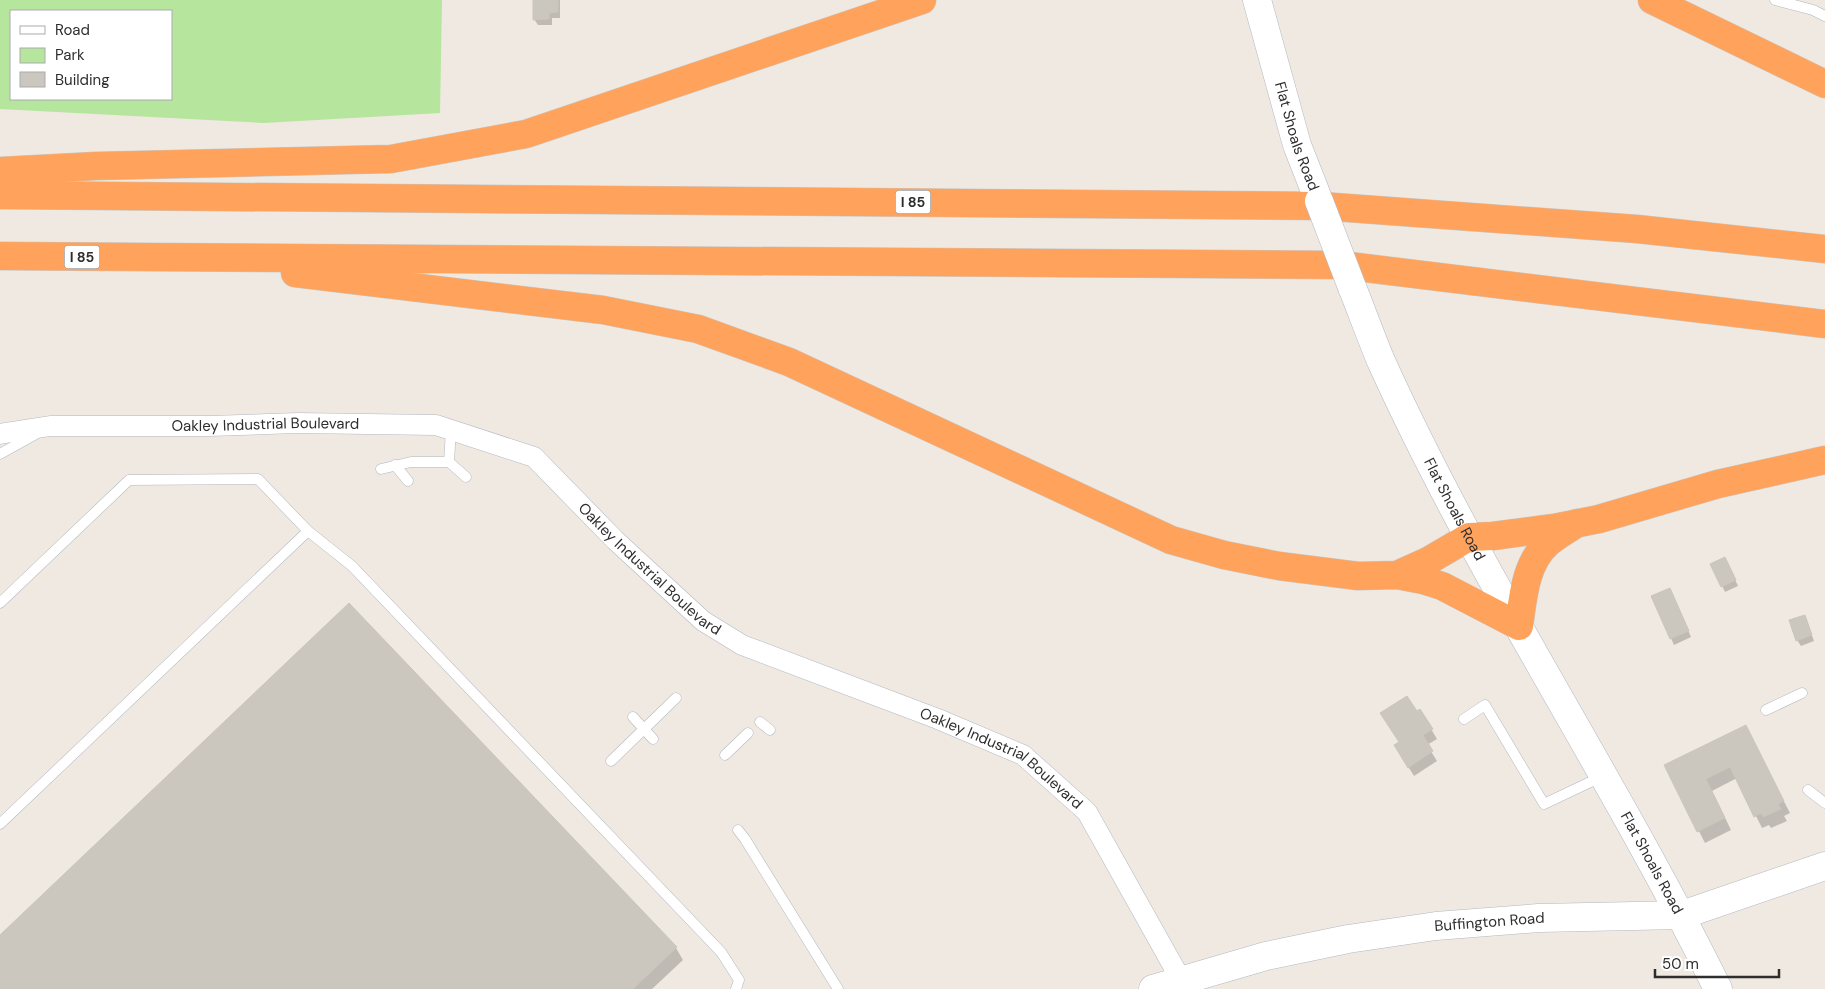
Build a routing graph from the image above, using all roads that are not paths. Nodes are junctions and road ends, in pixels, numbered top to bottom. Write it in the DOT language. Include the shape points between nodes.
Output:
graph roads {
  1 [pos="922,0"];
  2 [pos="1257,0"];
  3 [pos="1652,0"];
  4 [pos="1775,0"];
  5 [pos="1825,16"];
  6 [pos="1825,84"];
  7 [pos="0,171"];
  8 [pos="0,195"];
  9 [pos="1825,249"];
  10 [pos="0,256"];
  11 [pos="165,258"];
  12 [pos="1825,324"];
  13 [pos="50,426"];
  14 [pos="451,430"];
  15 [pos="0,434"];
  16 [pos="0,454"];
  17 [pos="1825,460"];
  18 [pos="448,462"];
  19 [pos="395,465"];
  20 [pos="381,469"];
  21 [pos="466,476"];
  22 [pos="408,481"];
  23 [pos="1576,523"];
  24 [pos="308,531"];
  25 [pos="1469,538"];
  26 [pos="1397,575"];
  27 [pos="0,603"];
  28 [pos="1519,626"];
  29 [pos="1802,694"];
  30 [pos="676,698"];
  31 [pos="1766,710"];
  32 [pos="633,717"];
  33 [pos="1464,718"];
  34 [pos="760,722"];
  35 [pos="644,730"];
  36 [pos="770,730"];
  37 [pos="748,733"];
  38 [pos="653,739"];
  39 [pos="725,754"];
  40 [pos="611,761"];
  41 [pos="1604,776"];
  42 [pos="1808,790"];
  43 [pos="1825,803"];
  44 [pos="0,824"];
  45 [pos="738,830"];
  46 [pos="1825,866"];
  47 [pos="1682,915"];
  48 [pos="1183,985"];
  49 [pos="736,989"];
  50 [pos="838,989"];
  51 [pos="1153,989"];
  52 [pos="1718,989"];
  1 -- 7 [label="highway" via="526,134 391,159"];
  2 -- 25 [label="street, Flat Shoals Road, bridge" via="1297,145 1380,358"];
  3 -- 6 [label="highway"];
  4 -- 5 [label="lane"];
  8 -- 9 [label="highway, I 85" via="1321,206 1637,229"];
  10 -- 11 [label="highway, I 85"];
  11 -- 12 [label="highway, I 85" via="1341,266"];
  11 -- 26 [label="highway" via="603,310 698,329 789,362 1171,540 1279,566 1358,576"];
  13 -- 14 [label="street, Oakley Industrial Boulevard" via="297,423 436,425"];
  13 -- 15 [label="street, Oakley Industrial Boulevard"];
  13 -- 16 [label="lane"];
  14 -- 18 [label="lane"];
  14 -- 48 [label="street, Oakley Industrial Boulevard" via="534,457 615,540 703,621 742,645 1024,755 1087,812"];
  17 -- 23 [label="highway" via="1718,484"];
  18 -- 19 [label="lane"];
  18 -- 21 [label="lane"];
  19 -- 20 [label="lane"];
  19 -- 22 [label="lane"];
  23 -- 25 [label="highway"];
  23 -- 28 [label="highway" via="1547,543 1535,557"];
  24 -- 27 [label="lane" via="258,479 129,480"];
  24 -- 44 [label="lane"];
  24 -- 49 [label="lane" via="352,566 721,952 738,980"];
  25 -- 26 [label="highway"];
  25 -- 28 [label="street, Flat Shoals Road"];
  26 -- 28 [label="highway" via="1442,586"];
  28 -- 41 [label="street, Flat Shoals Road"];
  29 -- 31 [label="lane"];
  30 -- 35 [label="lane"];
  32 -- 35 [label="lane"];
  33 -- 41 [label="lane" via="1485,705 1544,804"];
  34 -- 36 [label="lane"];
  35 -- 38 [label="lane"];
  35 -- 40 [label="lane"];
  37 -- 39 [label="lane"];
  41 -- 47 [label="street, Flat Shoals Road"];
  42 -- 43 [label="lane"];
  45 -- 50 [label="lane"];
  46 -- 47 [label="street, Buffington Road"];
  47 -- 48 [label="street, Buffington Road" via="1539,918 1443,925 1348,939 1266,956"];
  47 -- 52 [label="street, Flat Shoals Road"];
  48 -- 51 [label="street, Buffington Road"];
}
